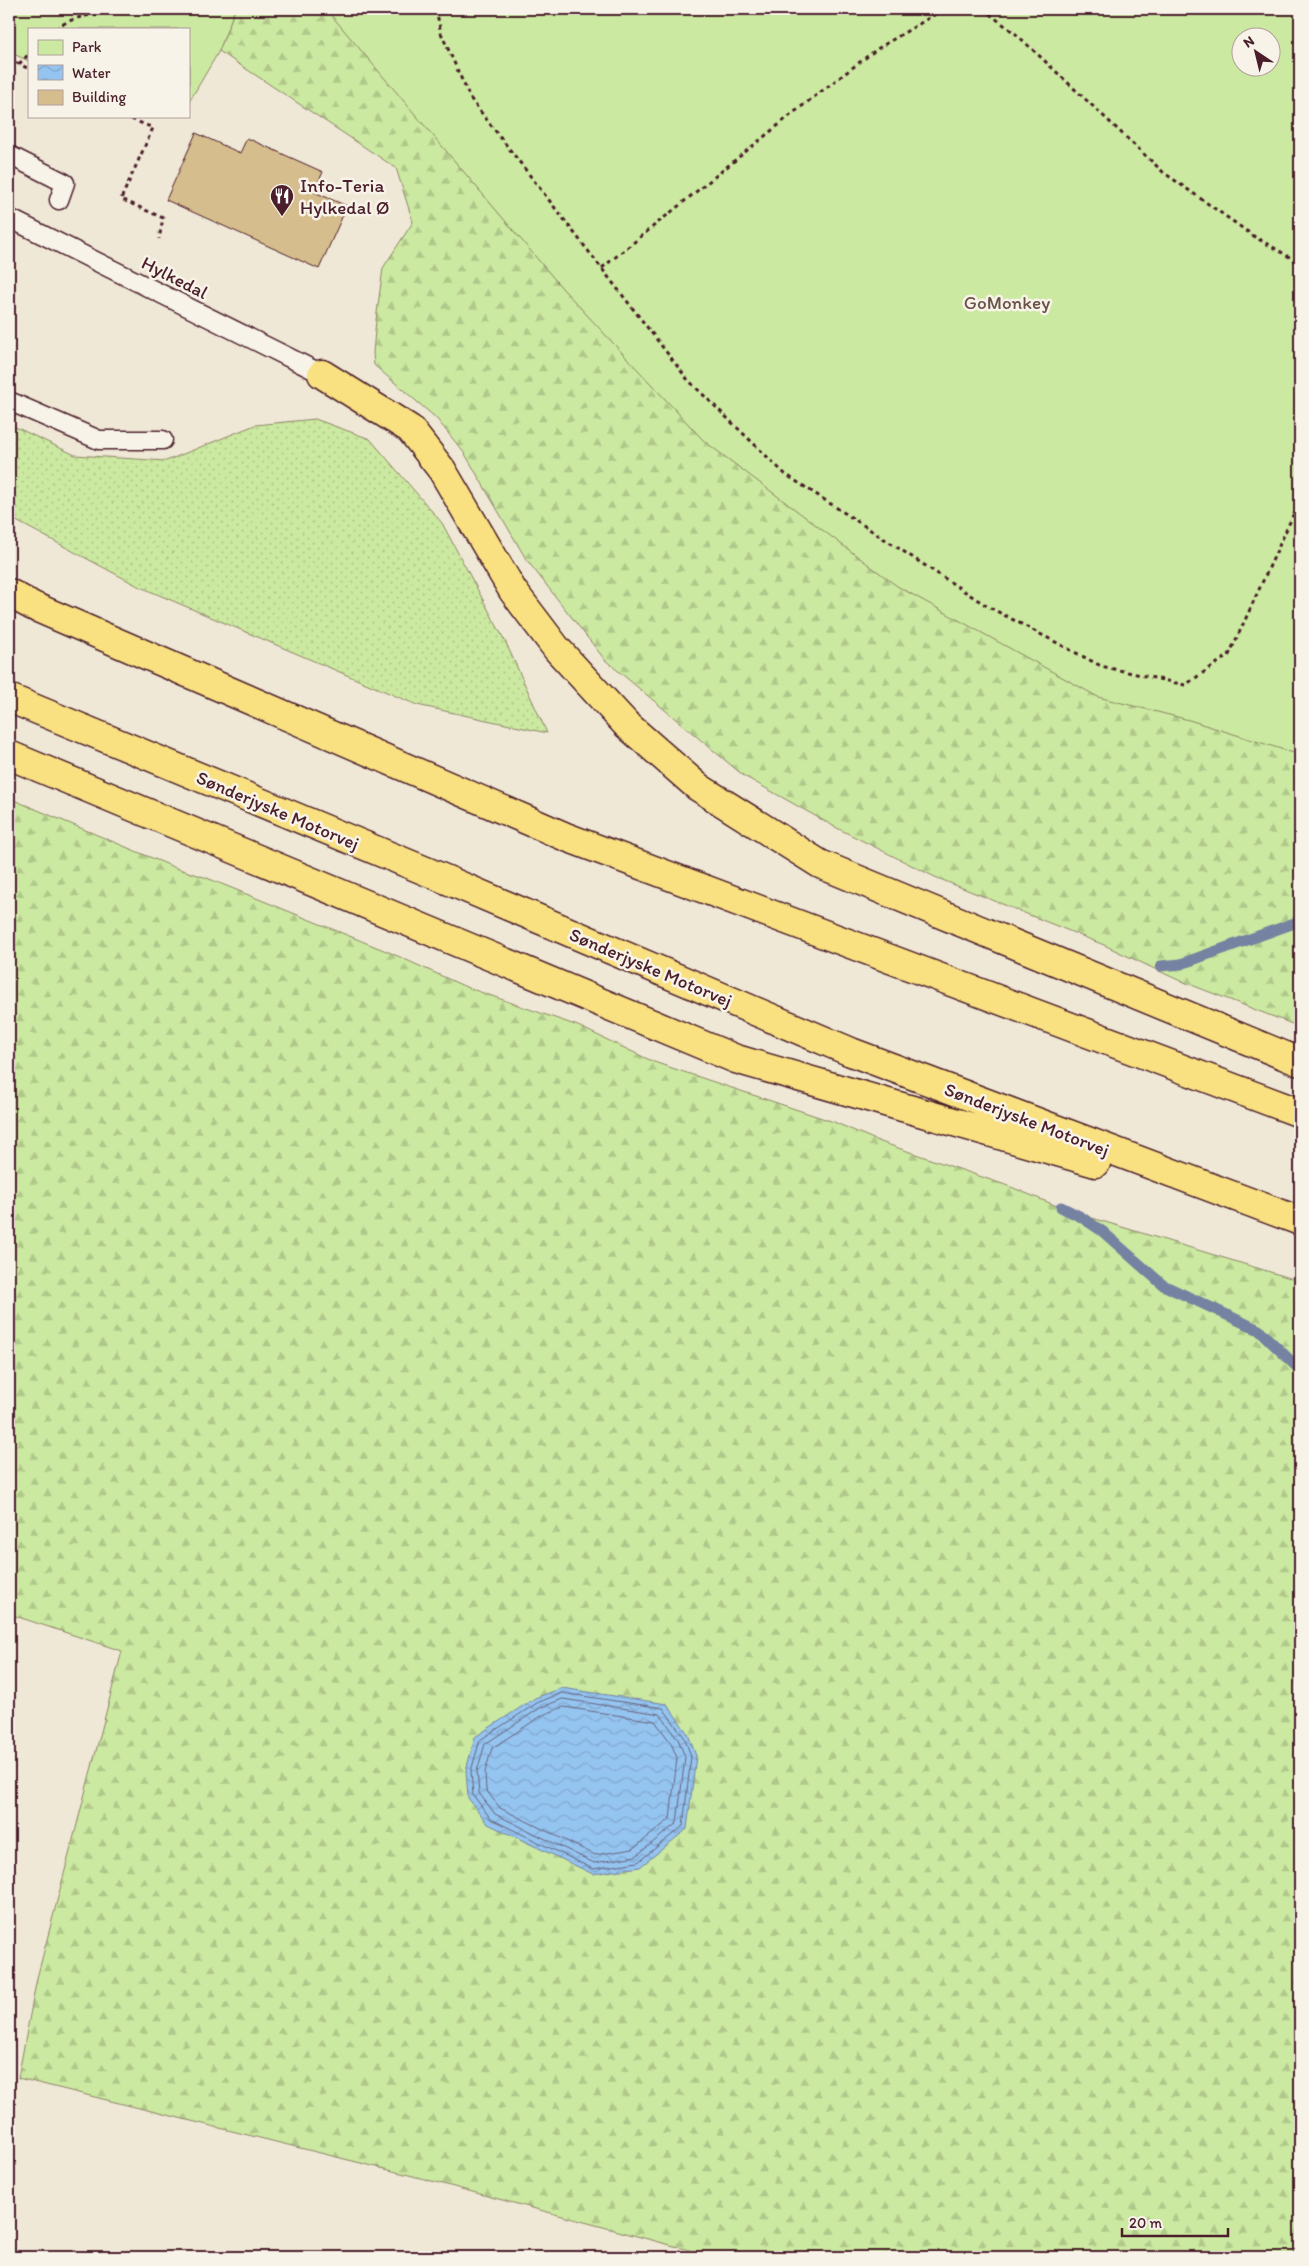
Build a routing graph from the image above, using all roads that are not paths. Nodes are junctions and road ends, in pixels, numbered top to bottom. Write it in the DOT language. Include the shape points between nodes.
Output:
graph roads {
  1 [pos="9,155"];
  2 [pos="59,200"];
  3 [pos="9,218"];
  4 [pos="322,374"];
  5 [pos="9,401"];
  6 [pos="163,440"];
  7 [pos="9,593"];
  8 [pos="9,698"];
  9 [pos="9,755"];
  10 [pos="1300,1062"];
  11 [pos="1300,1113"];
  12 [pos="1291,1218"];
  1 -- 2 [label="lane" via="65,183"];
  3 -- 4 [label="lane, Hylkedal"];
  4 -- 10 [label="highway" via="410,429 442,470 513,591 557,650 626,724 698,787 820,864"];
  5 -- 6 [label="lane" via="99,440"];
  7 -- 11 [label="highway" via="566,837"];
  8 -- 12 [label="highway, Sønderjyske Motorvej" via="415,866 850,1052"];
  9 -- 12 [label="highway" via="736,1059"];
}
